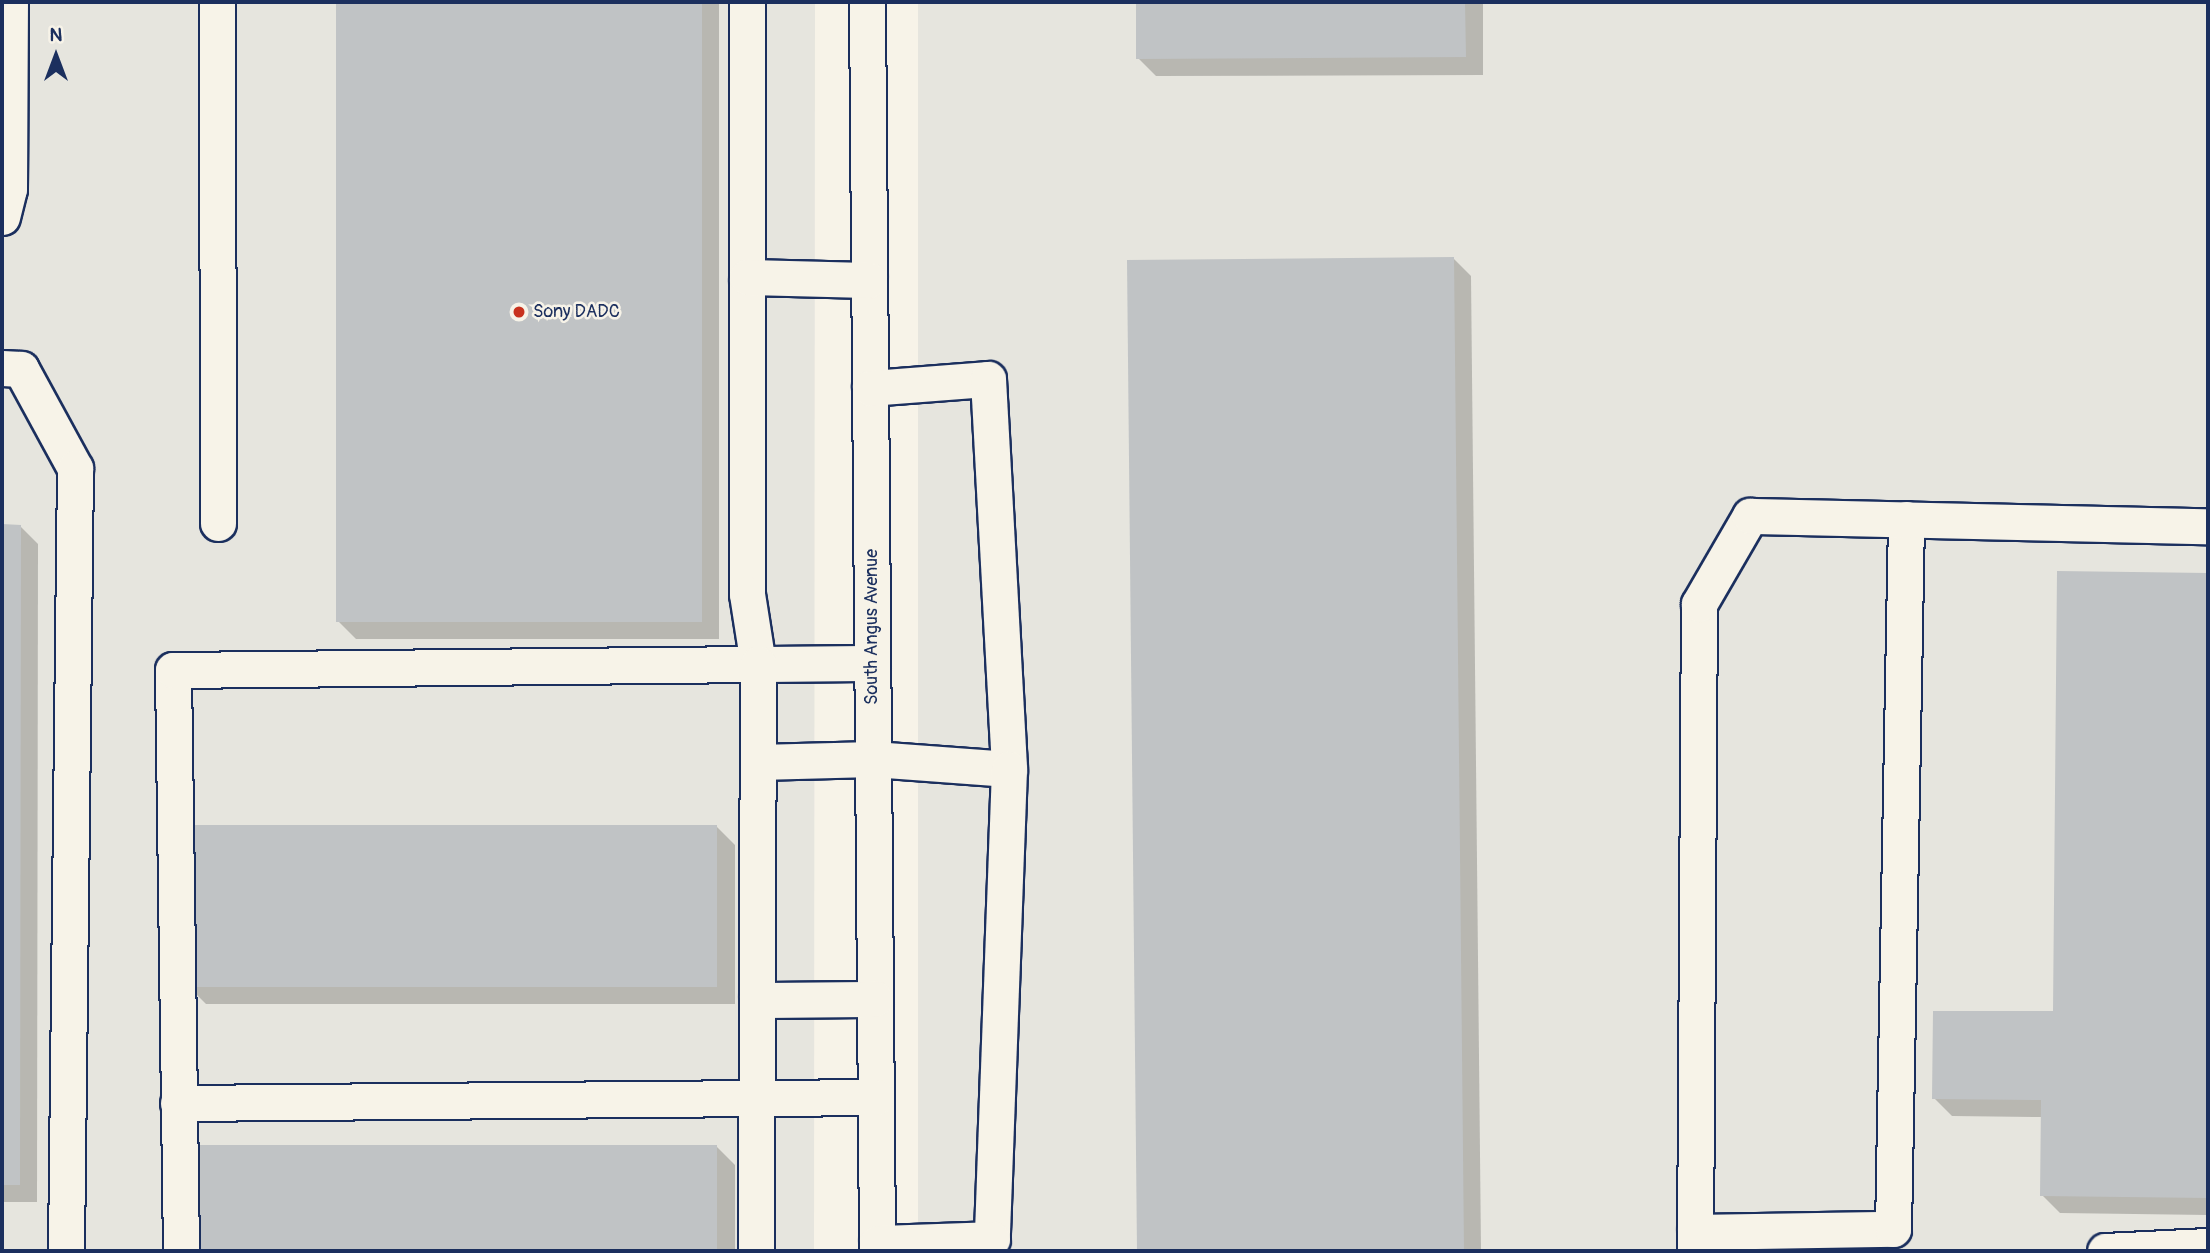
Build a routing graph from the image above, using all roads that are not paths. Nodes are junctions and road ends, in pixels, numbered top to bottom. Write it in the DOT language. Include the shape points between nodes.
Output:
graph roads {
  1 [pos="10,2"];
  2 [pos="217,2"];
  3 [pos="747,2"];
  4 [pos="867,2"];
  5 [pos="2,217"];
  6 [pos="747,277"];
  7 [pos="869,280"];
  8 [pos="2,368"];
  9 [pos="870,388"];
  10 [pos="1906,519"];
  11 [pos="218,523"];
  12 [pos="2208,526"];
  13 [pos="872,663"];
  14 [pos="758,664"];
  15 [pos="873,759"];
  16 [pos="758,762"];
  17 [pos="1009,769"];
  18 [pos="875,999"];
  19 [pos="757,1000"];
  20 [pos="876,1097"];
  21 [pos="757,1098"];
  22 [pos="178,1103"];
  23 [pos="1695,1242"];
  24 [pos="2208,1246"];
  25 [pos="877,1247"];
  26 [pos="66,1251"];
  27 [pos="181,1251"];
  28 [pos="756,1251"];
  29 [pos="2105,1251"];
  1 -- 5 [label="street" via="9,189"];
  2 -- 11 [label="street"];
  3 -- 6 [label="street"];
  4 -- 7 [label="street, South Angus Avenue"];
  6 -- 7 [label="street"];
  6 -- 14 [label="street" via="747,594"];
  7 -- 9 [label="street, South Angus Avenue"];
  8 -- 26 [label="street" via="21,369 75,468"];
  9 -- 13 [label="street, South Angus Avenue"];
  9 -- 17 [label="street" via="988,379"];
  10 -- 12 [label="street"];
  10 -- 23 [label="street" via="1750,516 1699,604"];
  10 -- 23 [label="street" via="1893,1229"];
  13 -- 14 [label="street"];
  13 -- 15 [label="street, South Angus Avenue"];
  14 -- 16 [label="street"];
  14 -- 22 [label="street" via="173,670"];
  15 -- 16 [label="street"];
  15 -- 17 [label="street"];
  15 -- 18 [label="street, South Angus Avenue"];
  16 -- 19 [label="street"];
  17 -- 25 [label="street" via="992,1239"];
  18 -- 19 [label="street"];
  18 -- 20 [label="street, South Angus Avenue"];
  19 -- 21 [label="street"];
  20 -- 21 [label="street"];
  20 -- 25 [label="street, South Angus Avenue"];
  21 -- 22 [label="street"];
  21 -- 28 [label="street"];
  22 -- 27 [label="street"];
  24 -- 29 [label="street"];
}
